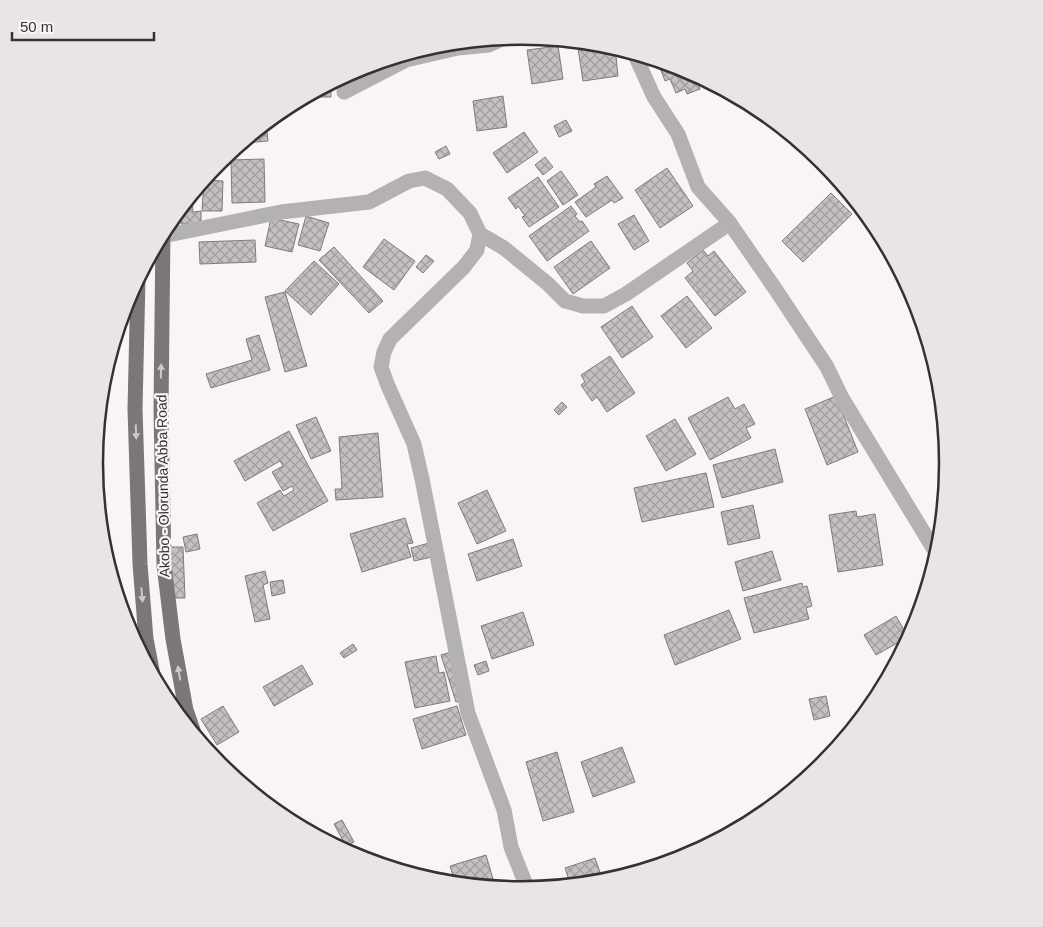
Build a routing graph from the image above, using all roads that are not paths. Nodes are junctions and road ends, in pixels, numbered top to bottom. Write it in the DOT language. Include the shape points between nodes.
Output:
graph roads {
  1 [pos="638,61"];
  2 [pos="400,63"];
  3 [pos="344,92"];
  4 [pos="730,223"];
  5 [pos="173,232"];
  6 [pos="480,234"];
  7 [pos="163,248"];
  8 [pos="138,296"];
  9 [pos="162,299"];
  10 [pos="138,300"];
  11 [pos="932,546"];
  12 [pos="148,653"];
  13 [pos="189,718"];
  14 [pos="525,882"];
  1 -- 4 [label="street" via="654,97 678,134 698,186"];
  2 -- 3 [label="street"];
  4 -- 6 [label="street" via="604,306 583,306 565,300 504,248"];
  4 -- 11 [label="street" via="827,367 842,398"];
  5 -- 6 [label="street" via="281,212 369,202 409,180 425,178 447,189 470,213"];
  6 -- 14 [label="street" via="477,250 464,267 390,339 381,367 414,444 468,713 504,810 511,847"];
  7 -- 9 [label="main road, Akobo - Olorunda Abba Road"];
  8 -- 10 [label="main road, Akobo - Olorunda Abba Road"];
  9 -- 10 [label="main road"];
  13 -- 9 [label="main road, Akobo - Olorunda Abba Road, one-way" via="173,639 164,565"];
  10 -- 12 [label="main road, Akobo - Olorunda Abba Road, one-way" via="135,409 140,564"];
}
